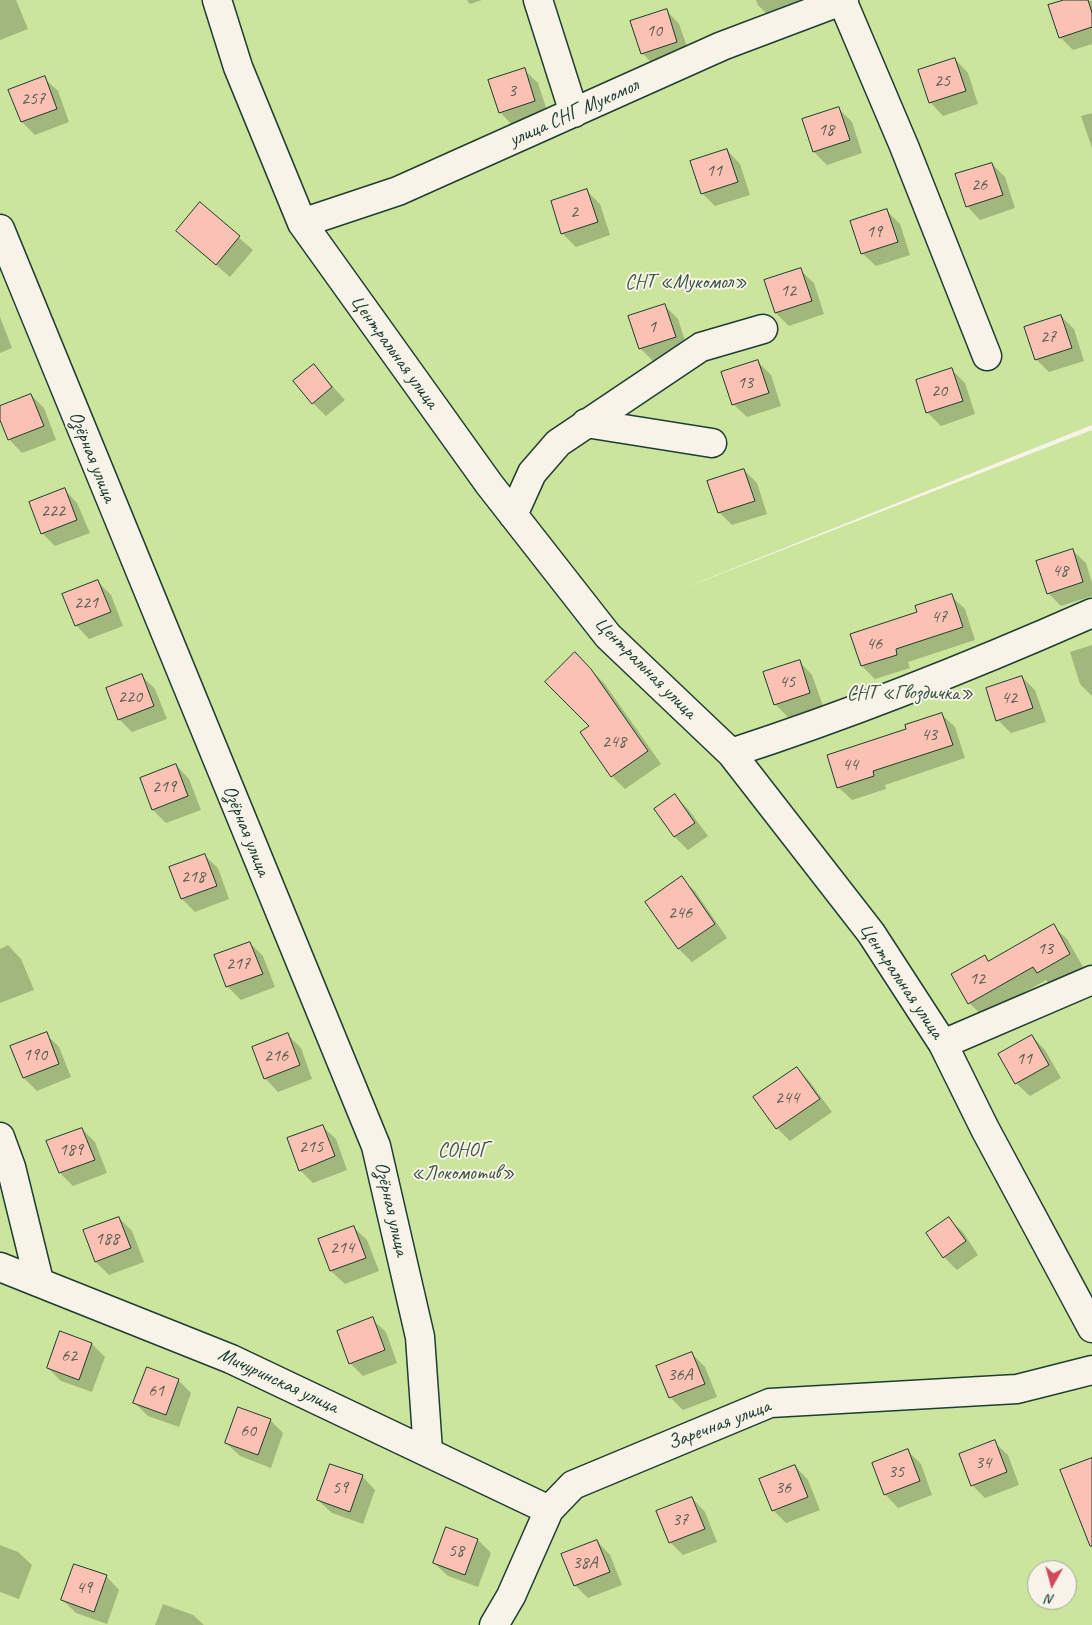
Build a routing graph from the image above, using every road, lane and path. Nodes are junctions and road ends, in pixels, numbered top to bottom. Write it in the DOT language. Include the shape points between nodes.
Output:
graph roads {
  1 [pos="217,0"];
  2 [pos="538,0"];
  3 [pos="843,0"];
  4 [pos="574,114"];
  5 [pos="302,223"];
  6 [pos="0,229"];
  7 [pos="764,329"];
  8 [pos="987,356"];
  9 [pos="586,423"];
  10 [pos="712,443"];
  11 [pos="513,515"];
  12 [pos="1092,613"];
  13 [pos="731,753"];
  14 [pos="1092,980"];
  15 [pos="944,1044"];
  16 [pos="0,1137"];
  17 [pos="0,1267"];
  18 [pos="39,1281"];
  19 [pos="1089,1315"];
  20 [pos="1092,1370"];
  21 [pos="428,1451"];
  22 [pos="549,1510"];
  23 [pos="494,1625"];
  1 -- 5 [label="street, Центральная улица" via="238,67"];
  2 -- 4 [label="street"];
  3 -- 4 [label="street, улица СНГ Мукомол" via="722,46"];
  3 -- 8 [label="street"];
  4 -- 5 [label="street, улица СНГ Мукомол" via="398,191"];
  5 -- 11 [label="street, Центральная улица"];
  6 -- 21 [label="street, Озёрная улица" via="376,1146 420,1337"];
  7 -- 9 [label="street" via="701,347"];
  9 -- 10 [label="street"];
  9 -- 11 [label="street" via="558,443 532,474"];
  11 -- 13 [label="street, Центральная улица" via="608,636"];
  12 -- 13 [label="street" via="979,663"];
  13 -- 15 [label="street, Центральная улица" via="871,933"];
  14 -- 15 [label="street"];
  15 -- 19 [label="street, Центральная улица" via="985,1129"];
  16 -- 18 [label="street" via="11,1167"];
  17 -- 18 [label="street, Мичуринская улица"];
  18 -- 21 [label="street, Мичуринская улица" via="232,1359"];
  20 -- 22 [label="street, Заречная улица" via="1017,1389 770,1403 573,1485"];
  21 -- 22 [label="street, Мичуринская улица"];
  22 -- 23 [label="street, Заречная улица" via="511,1596"];
}
